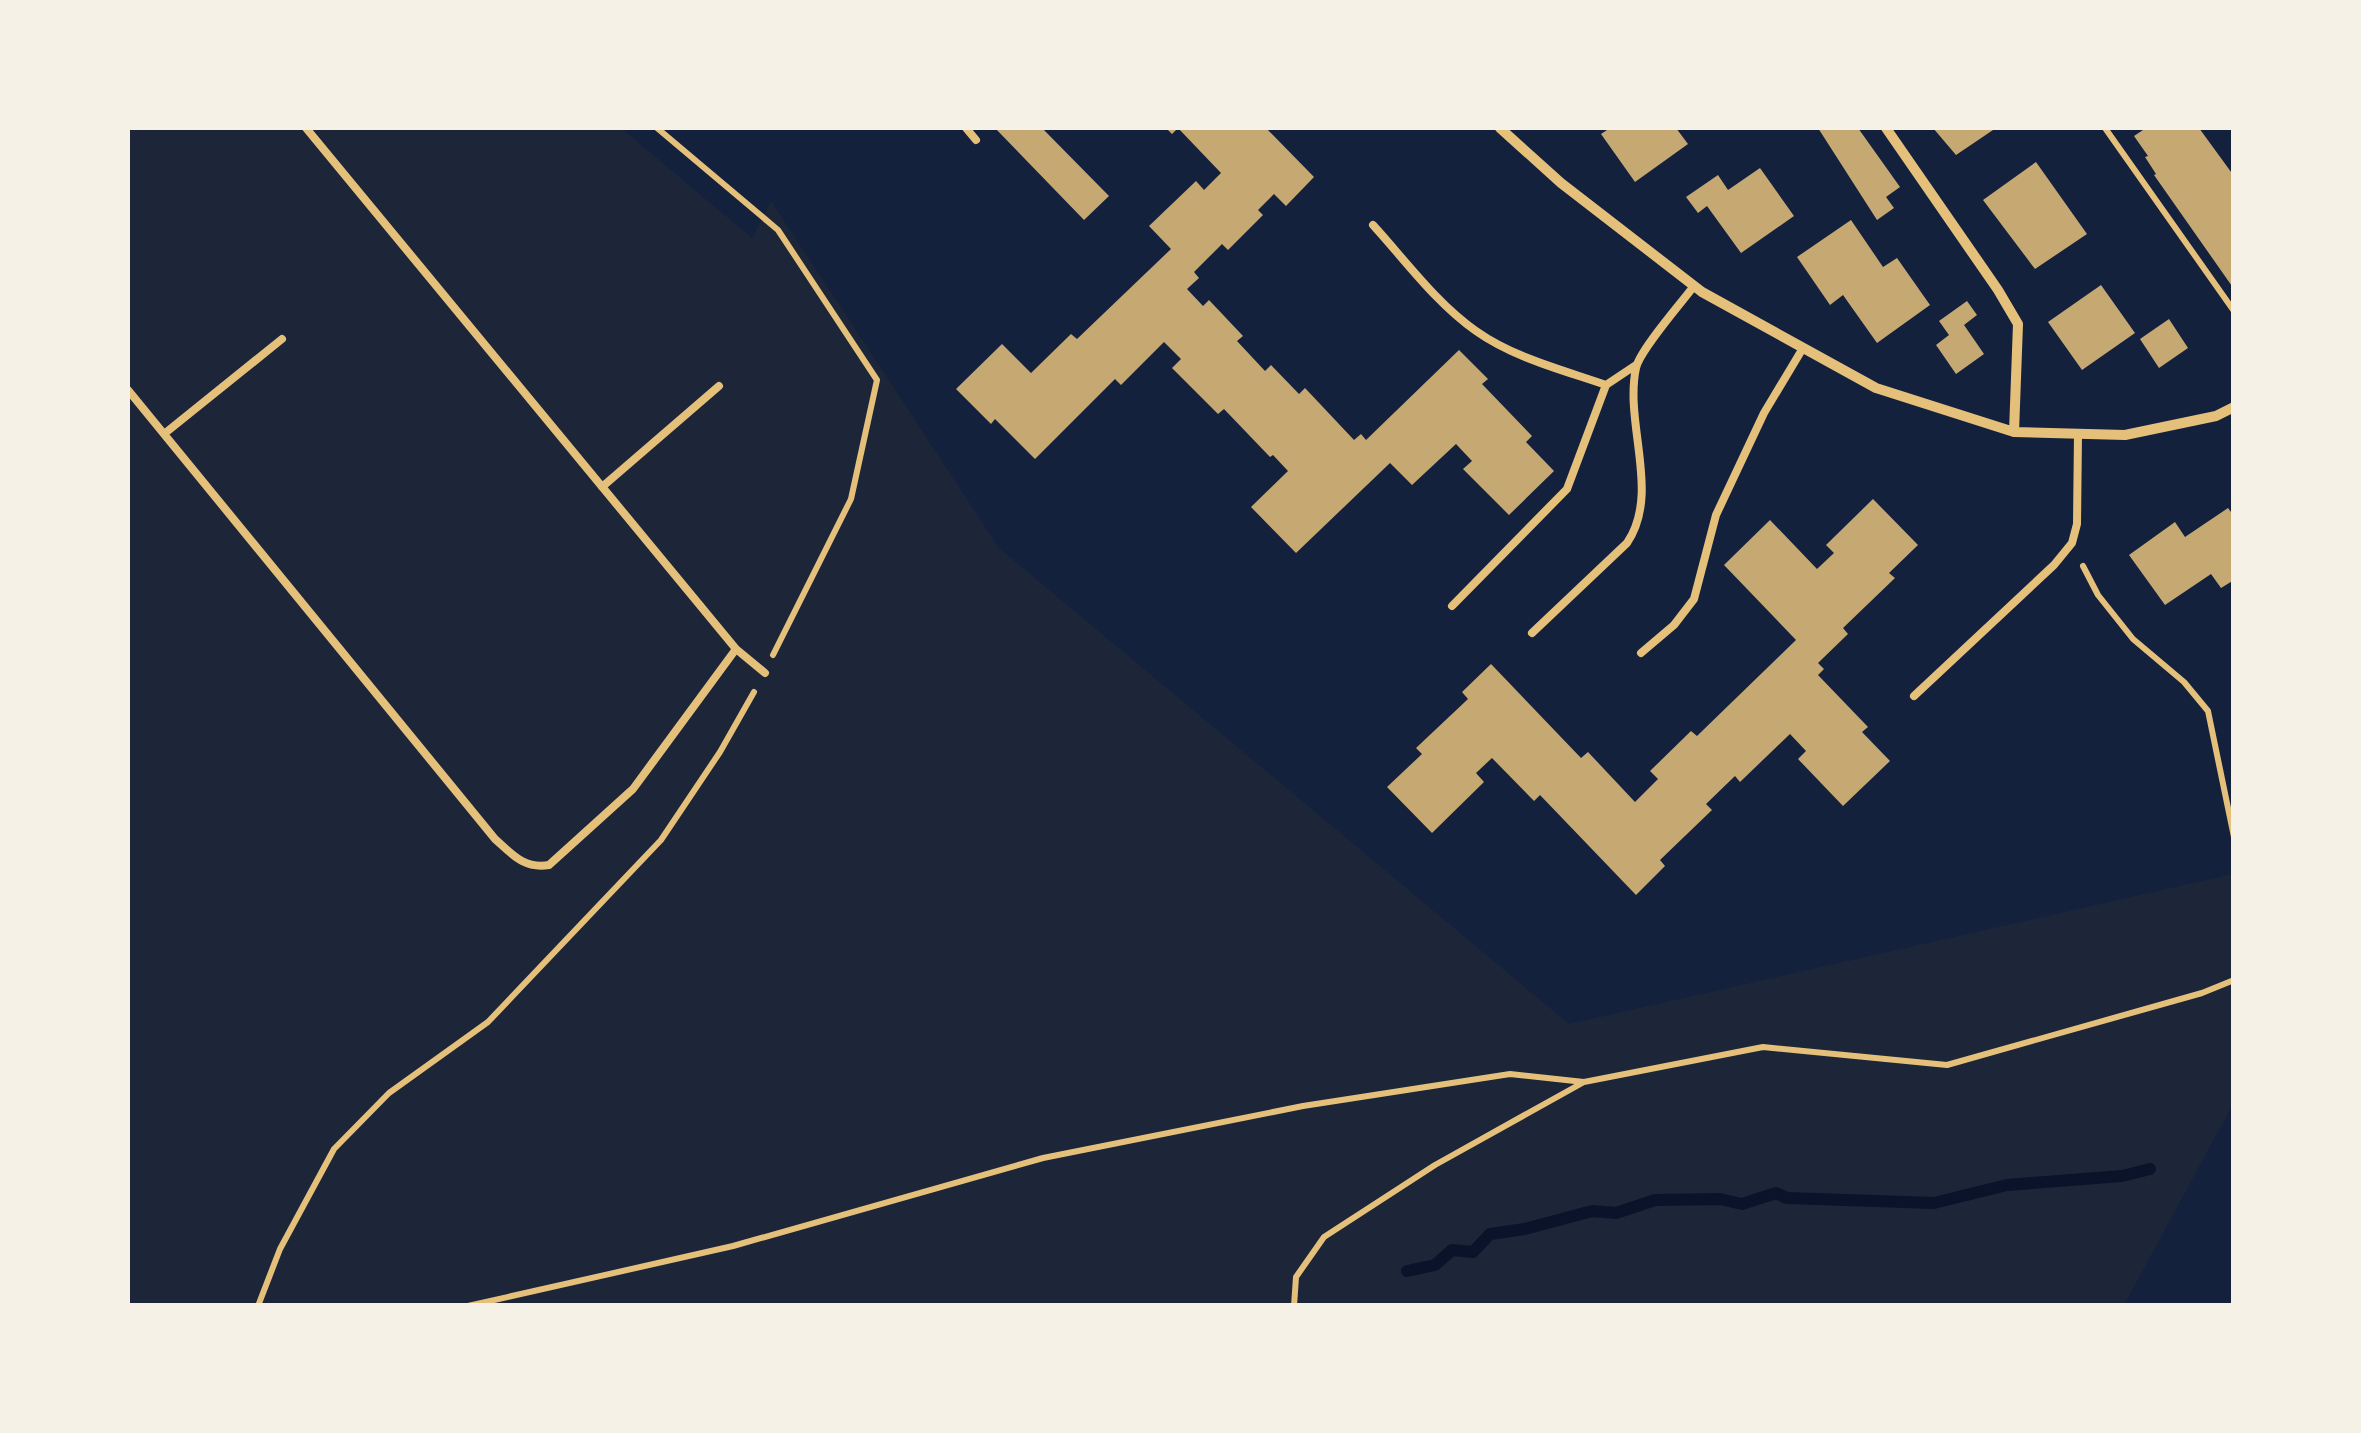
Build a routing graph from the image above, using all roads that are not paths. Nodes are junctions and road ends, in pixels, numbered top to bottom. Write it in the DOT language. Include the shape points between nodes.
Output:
graph roads {
  1 [pos="306,128"];
  2 [pos="966,128"];
  3 [pos="1500,128"];
  4 [pos="1886,128"];
  5 [pos="976,140"];
  6 [pos="1373,224"];
  7 [pos="1694,286"];
  8 [pos="282,339"];
  9 [pos="1803,348"];
  10 [pos="1636,364"];
  11 [pos="1606,385"];
  12 [pos="719,386"];
  13 [pos="128,390"];
  14 [pos="2234,408"];
  15 [pos="2014,432"];
  16 [pos="164,434"];
  17 [pos="2078,434"];
  18 [pos="602,486"];
  19 [pos="1452,606"];
  20 [pos="1532,633"];
  21 [pos="736,649"];
  22 [pos="1641,653"];
  23 [pos="764,672"];
  24 [pos="1914,696"];
  1 -- 18 [label="lane"];
  2 -- 5 [label="lane"];
  3 -- 7 [label="street"];
  4 -- 15 [label="street" via="2018,324"];
  6 -- 11 [label="lane" via="1477,332"];
  7 -- 9 [label="street"];
  7 -- 10 [label="lane"];
  8 -- 16 [label="lane"];
  9 -- 15 [label="street" via="1876,388"];
  9 -- 22 [label="lane" via="1716,515 1694,599"];
  10 -- 11 [label="lane"];
  10 -- 20 [label="lane" via="1637,528"];
  11 -- 19 [label="lane" via="1567,490"];
  12 -- 18 [label="lane"];
  13 -- 16 [label="lane"];
  14 -- 17 [label="street" via="2125,434"];
  15 -- 17 [label="street"];
  16 -- 21 [label="lane" via="495,839 534,867 549,865 633,789"];
  17 -- 24 [label="lane" via="2072,543"];
  18 -- 21 [label="lane"];
  21 -- 23 [label="lane"];
}
